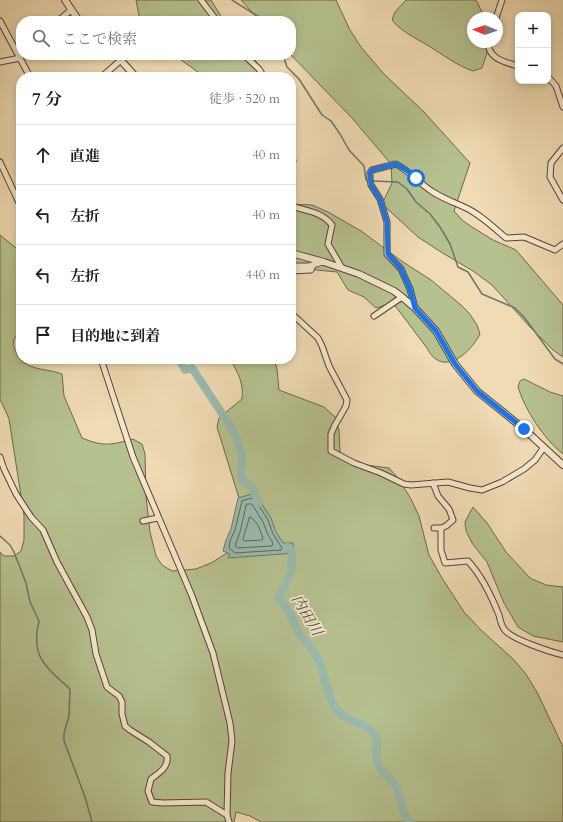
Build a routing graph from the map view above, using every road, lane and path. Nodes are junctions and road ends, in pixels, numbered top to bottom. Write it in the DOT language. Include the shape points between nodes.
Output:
graph roads {
  1 [pos="65,0"];
  2 [pos="201,0"];
  3 [pos="502,0"];
  4 [pos="72,10"];
  5 [pos="498,12"];
  6 [pos="64,16"];
  7 [pos="76,16"];
  8 [pos="213,16"];
  9 [pos="0,21"];
  10 [pos="16,48"];
  11 [pos="489,48"];
  12 [pos="16,57"];
  13 [pos="23,60"];
  14 [pos="121,60"];
  15 [pos="249,60"];
  16 [pos="0,62"];
  17 [pos="515,65"];
  18 [pos="28,72"];
  19 [pos="107,72"];
  20 [pos="132,72"];
  21 [pos="261,72"];
  22 [pos="551,80"];
  23 [pos="563,107"];
  24 [pos="563,148"];
  25 [pos="0,162"];
  26 [pos="16,197"];
  27 [pos="563,200"];
  28 [pos="296,208"];
  29 [pos="563,244"];
  30 [pos="296,254"];
  31 [pos="324,262"];
  32 [pos="313,265"];
  33 [pos="296,266"];
  34 [pos="342,268"];
  35 [pos="296,271"];
  36 [pos="402,297"];
  37 [pos="415,308"];
  38 [pos="374,316"];
  39 [pos="296,318"];
  40 [pos="103,364"];
  41 [pos="544,447"];
  42 [pos="0,457"];
  43 [pos="563,465"];
  44 [pos="433,483"];
  45 [pos="158,518"];
  46 [pos="143,521"];
  47 [pos="434,528"];
  48 [pos="441,528"];
  49 [pos="563,655"];
  50 [pos="226,815"];
  51 [pos="229,822"];
  1 -- 4 [label="street"];
  2 -- 8 [label="street"];
  3 -- 5 [label="street"];
  4 -- 6 [label="street"];
  4 -- 7 [label="street"];
  9 -- 10 [label="street"];
  11 -- 17 [label="street" via="494,57"];
  12 -- 16 [label="street"];
  13 -- 18 [label="street"];
  14 -- 19 [label="street"];
  14 -- 20 [label="street"];
  15 -- 21 [label="street"];
  22 -- 23 [label="street" via="556,86"];
  24 -- 27 [label="street" via="551,163 550,177"];
  25 -- 26 [label="street"];
  28 -- 34 [label="street" via="327,218 332,226 328,244"];
  29 -- 37 [label="street" via="555,250 524,237 506,238 484,219 432,191 396,164 372,170 370,182 380,199 387,222 388,254 401,269"];
  30 -- 31 [label="street"];
  31 -- 32 [label="street"];
  31 -- 34 [label="street"];
  32 -- 33 [label="street"];
  32 -- 35 [label="street" via="311,270"];
  34 -- 36 [label="street" via="394,290"];
  36 -- 37 [label="street"];
  36 -- 38 [label="street"];
  37 -- 41 [label="street" via="436,331 455,364 477,391"];
  39 -- 44 [label="street" via="318,338 347,400 331,434 331,451 404,484"];
  40 -- 45 [label="street" via="133,457"];
  41 -- 43 [label="street"];
  41 -- 44 [label="street" via="535,460 524,469 482,490 448,482"];
  42 -- 50 [label="street" via="16,494 43,530 87,617 107,687 119,696 122,702 125,726 167,756 165,768 150,779 148,791 152,802 206,802"];
  44 -- 48 [label="street" via="453,520"];
  45 -- 46 [label="street"];
  45 -- 50 [label="street" via="200,616 224,693 232,741"];
  47 -- 48 [label="street"];
  48 -- 49 [label="street" via="441,550 446,563 468,561 478,571 503,629 510,635"];
  50 -- 51 [label="street"];
}
